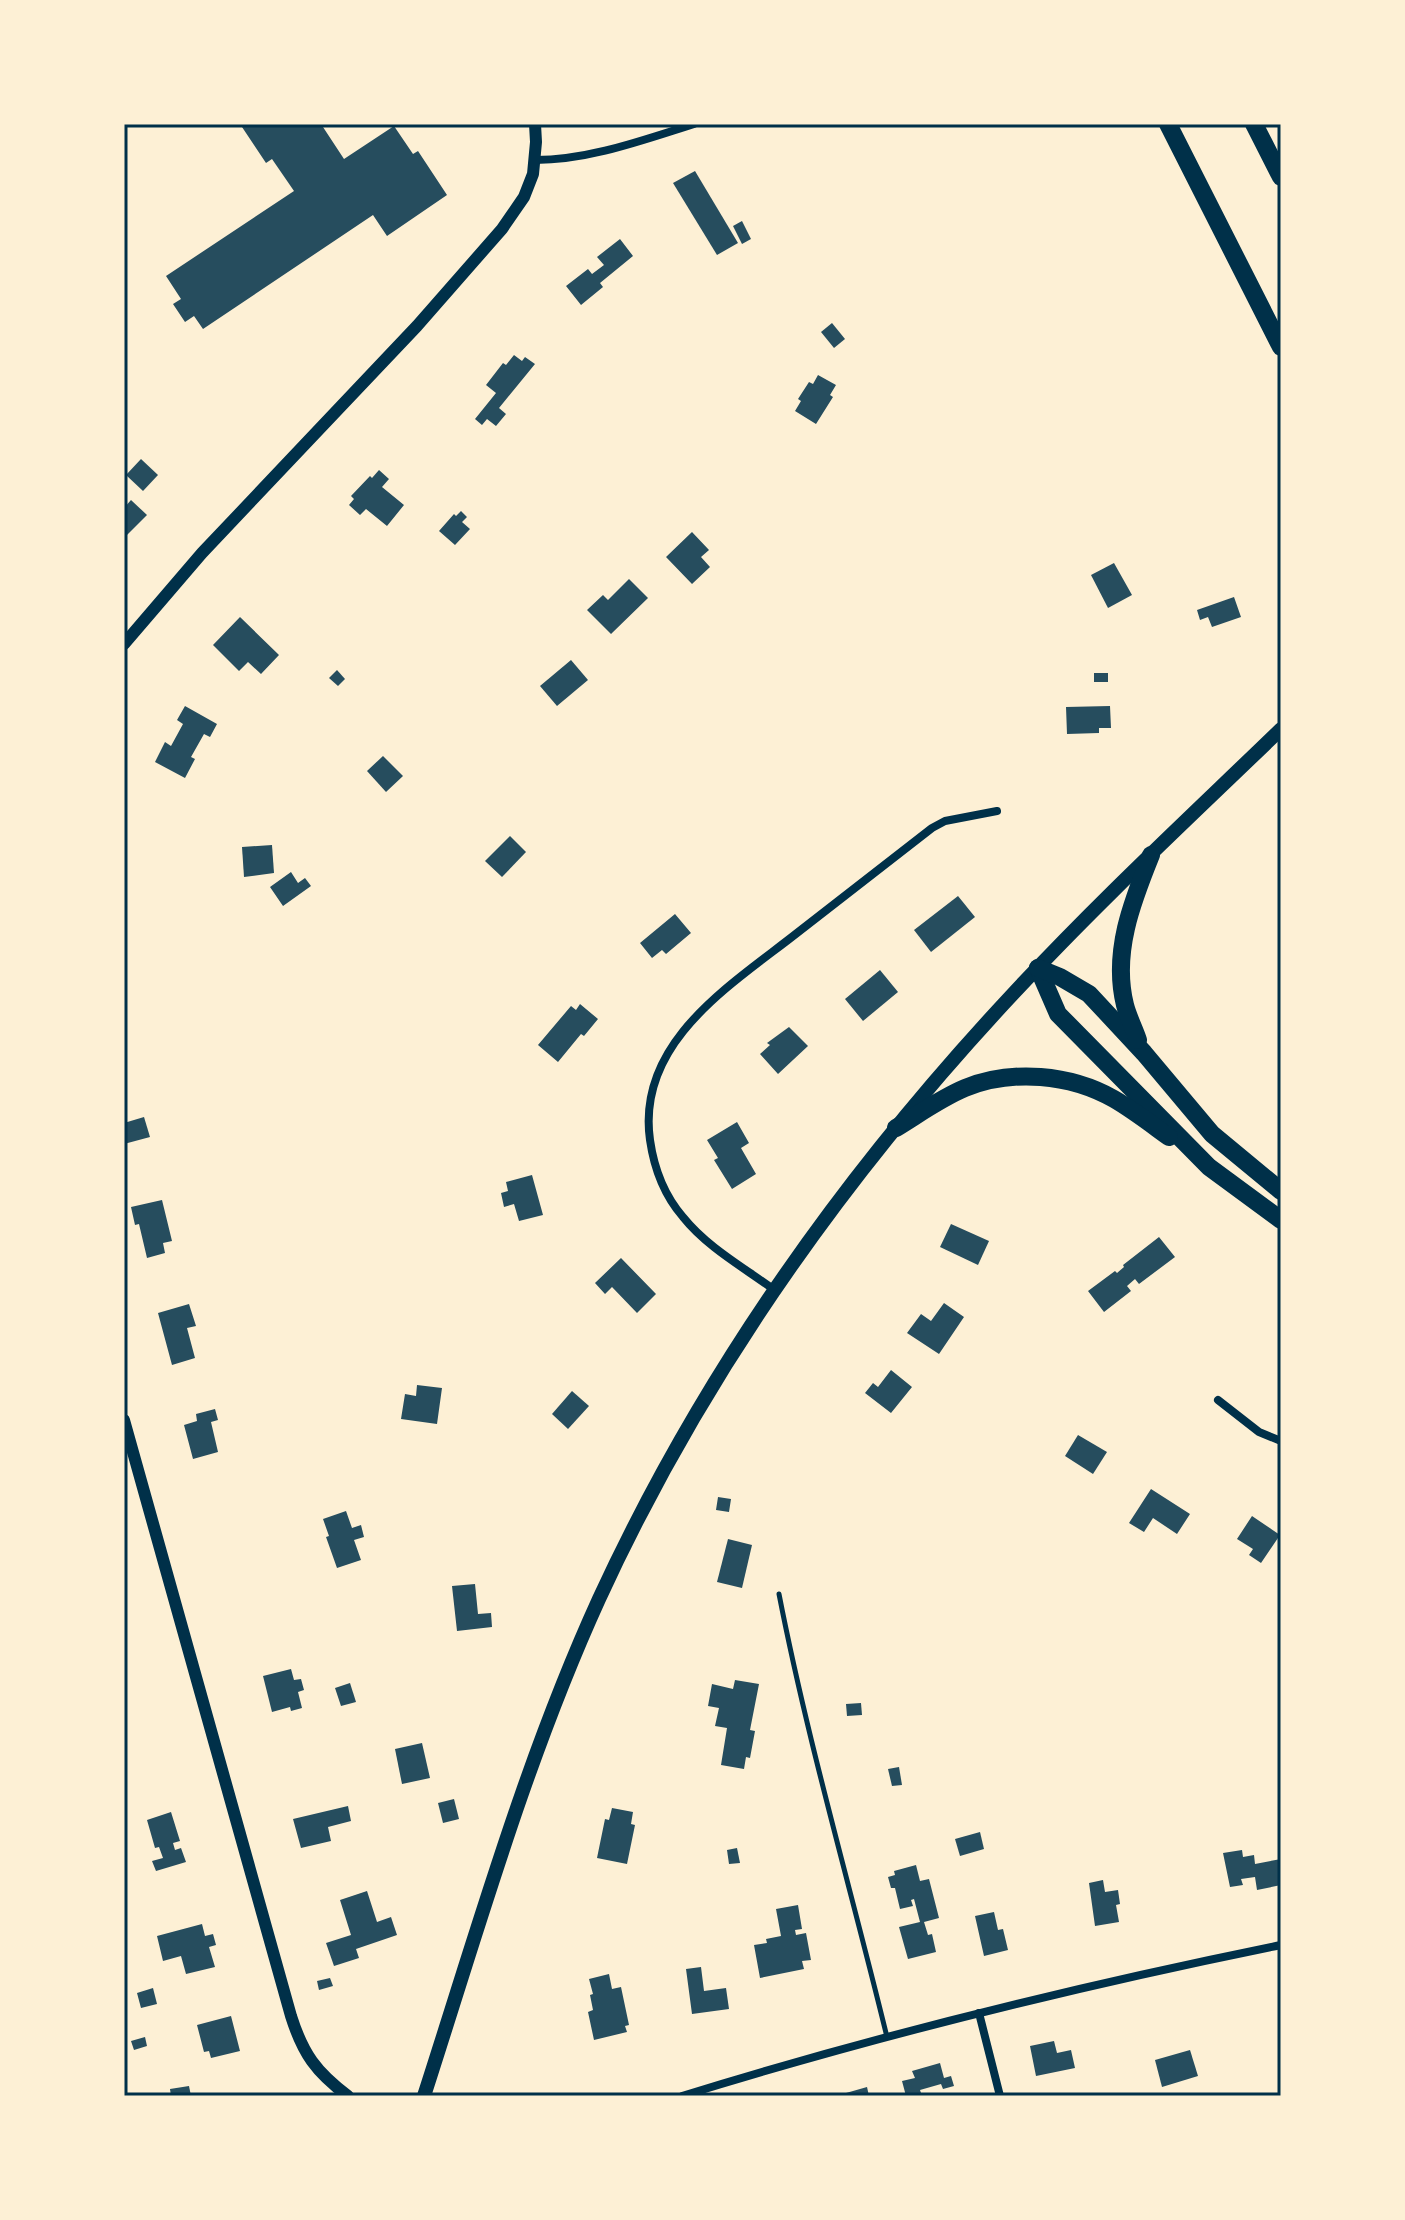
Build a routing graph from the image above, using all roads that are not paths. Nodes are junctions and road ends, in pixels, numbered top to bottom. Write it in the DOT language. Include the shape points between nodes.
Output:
graph roads {
  1 [pos="535,124"];
  2 [pos="694,124"];
  3 [pos="1168,124"];
  4 [pos="1254,124"];
  5 [pos="535,160"];
  6 [pos="1281,177"];
  7 [pos="1281,347"];
  8 [pos="124,644"];
  9 [pos="1281,729"];
  10 [pos="997,811"];
  11 [pos="1151,855"];
  12 [pos="1038,968"];
  13 [pos="1144,1053"];
  14 [pos="896,1128"];
  15 [pos="1209,1167"];
  16 [pos="1281,1191"];
  17 [pos="1281,1220"];
  18 [pos="773,1289"];
  19 [pos="1218,1400"];
  20 [pos="124,1420"];
  21 [pos="1281,1441"];
  22 [pos="779,1594"];
  23 [pos="1281,1945"];
  24 [pos="979,2013"];
  25 [pos="887,2037"];
  26 [pos="348,2096"];
  27 [pos="424,2096"];
  28 [pos="682,2096"];
  29 [pos="1000,2096"];
  1 -- 5 [label="street"];
  2 -- 5 [label="street" via="602,151"];
  3 -- 7 [label="highway"];
  4 -- 6 [label="highway"];
  5 -- 8 [label="street" via="524,197 502,229"];
  9 -- 11 [label="main road"];
  10 -- 18 [label="street" via="932,828 762,960 685,1027 664,1059 649,1123 651,1152 663,1187 697,1232"];
  11 -- 12 [label="main road"];
  11 -- 13 [label="highway" via="1132,903 1121,960 1124,1003"];
  12 -- 13 [label="highway" via="1089,994"];
  12 -- 14 [label="main road"];
  12 -- 15 [label="highway" via="1058,1014"];
  13 -- 16 [label="highway" via="1212,1134"];
  14 -- 15 [label="highway" via="980,1082 1047,1078 1113,1099"];
  14 -- 18 [label="main road"];
  15 -- 17 [label="highway"];
  18 -- 27 [label="main road" via="676,1449 581,1640 535,1756"];
  19 -- 21 [label="street" via="1259,1432"];
  20 -- 26 [label="street" via="298,2039 323,2076"];
  22 -- 25 [label="lane" via="798,1689"];
  23 -- 24 [label="street"];
  24 -- 25 [label="street"];
  24 -- 29 [label="street"];
  25 -- 28 [label="street"];
}
